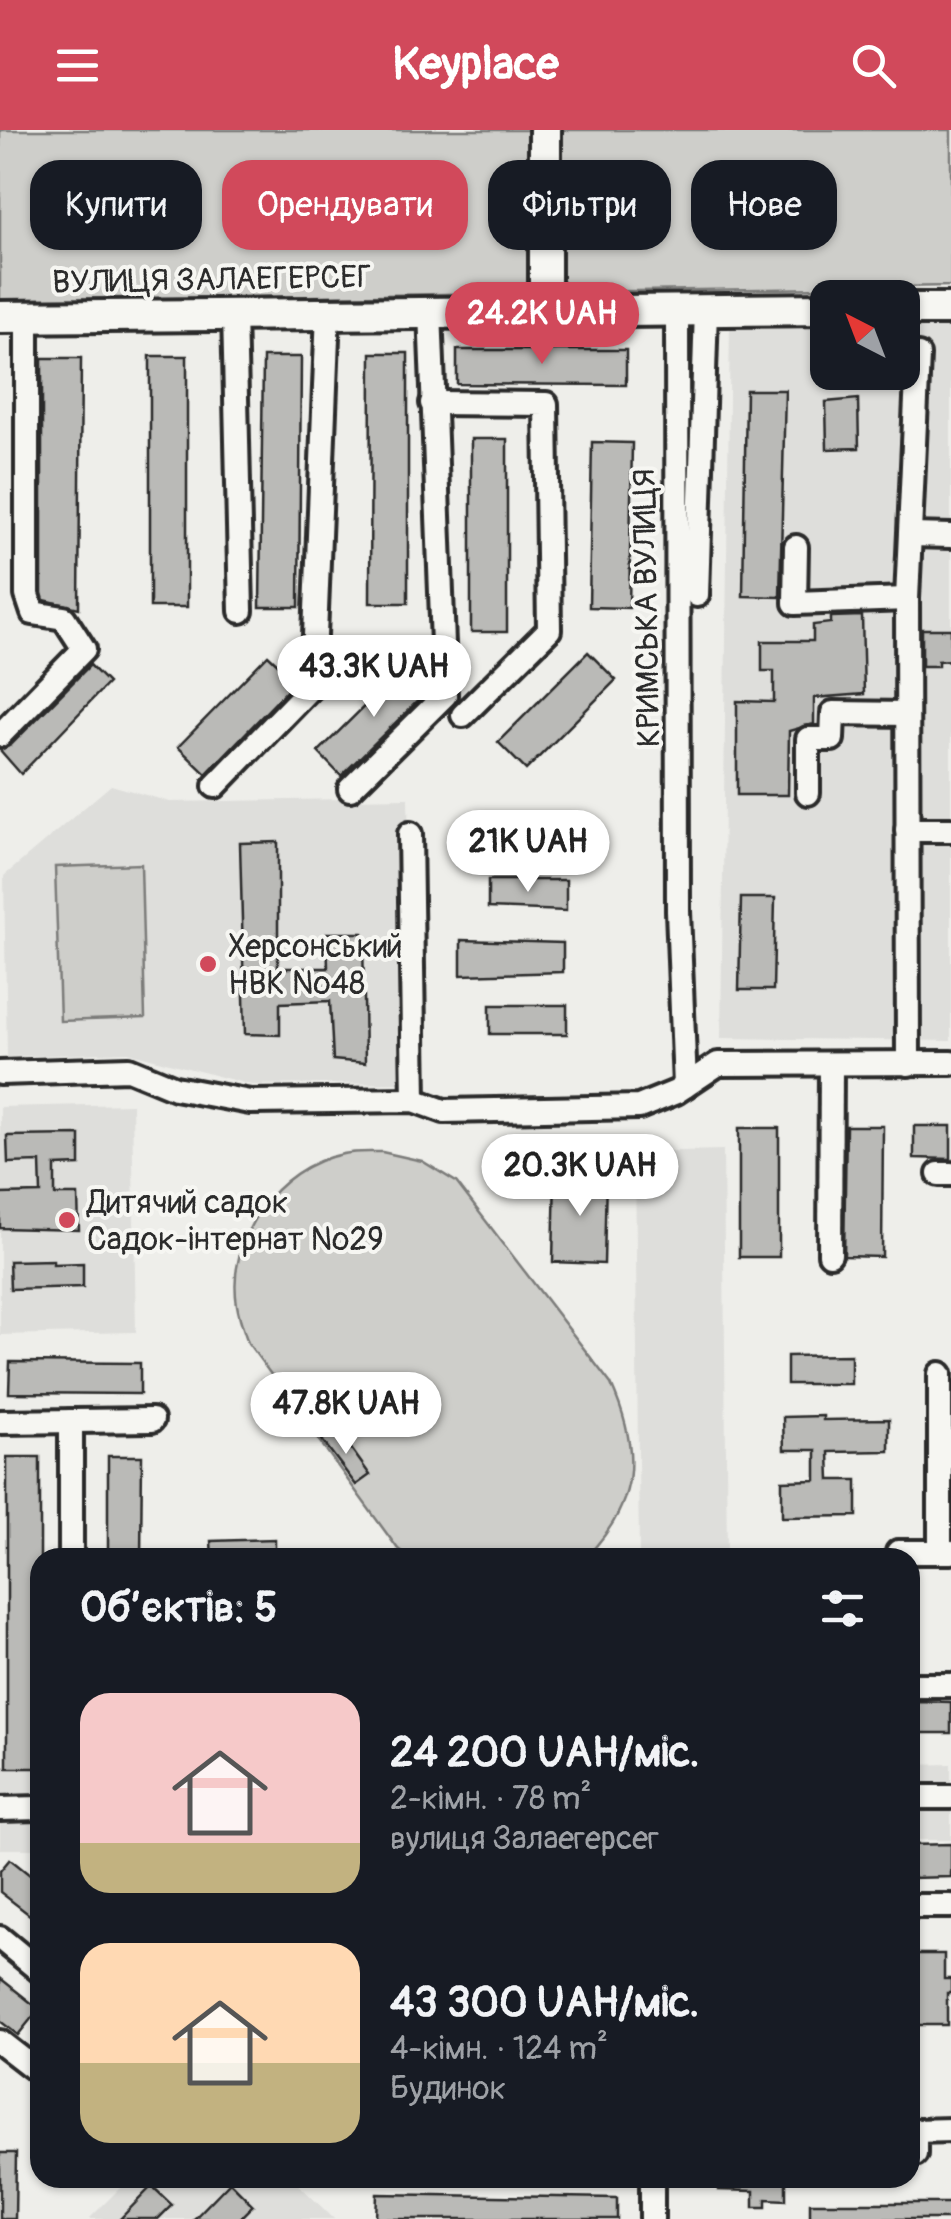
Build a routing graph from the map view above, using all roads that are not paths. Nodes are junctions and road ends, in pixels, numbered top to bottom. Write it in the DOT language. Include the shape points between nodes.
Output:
graph roads {
  1 [pos="545,130"];
  2 [pos="810,308"];
  3 [pos="691,309"];
  4 [pos="920,309"];
  5 [pos="951,309"];
  6 [pos="546,310"];
  7 [pos="430,311"];
  8 [pos="328,312"];
  9 [pos="234,313"];
  10 [pos="14,316"];
  11 [pos="917,390"];
  12 [pos="432,402"];
  13 [pos="911,536"];
  14 [pos="951,536"];
  15 [pos="796,547"];
  16 [pos="697,596"];
  17 [pos="907,599"];
  18 [pos="241,611"];
  19 [pos="907,714"];
  20 [pos="463,716"];
  21 [pos="0,736"];
  22 [pos="215,786"];
  23 [pos="350,789"];
  24 [pos="808,794"];
  25 [pos="907,830"];
  26 [pos="951,830"];
  27 [pos="410,834"];
  28 [pos="951,1063"];
  29 [pos="832,1064"];
  30 [pos="908,1064"];
  31 [pos="0,1073"];
  32 [pos="685,1086"];
  33 [pos="414,1100"];
  34 [pos="830,1254"];
  35 [pos="940,1374"];
  36 [pos="152,1420"];
  37 [pos="0,1422"];
  38 [pos="71,1422"];
  39 [pos="71,1548"];
  40 [pos="920,1552"];
  41 [pos="946,1552"];
  42 [pos="920,1685"];
  43 [pos="951,1685"];
  44 [pos="920,1797"];
  45 [pos="951,1797"];
  46 [pos="0,1809"];
  47 [pos="30,1812"];
  48 [pos="920,1906"];
  49 [pos="951,1906"];
  50 [pos="0,1938"];
  51 [pos="30,1963"];
  52 [pos="0,2042"];
  53 [pos="30,2065"];
  54 [pos="951,2130"];
  55 [pos="920,2131"];
  56 [pos="652,2188"];
  57 [pos="652,2219"];
  1 -- 6 [label="main road"];
  2 -- 3 [label="main road, ВУЛИЦЯ ЗАЛАЕГЕРСЕГ"];
  3 -- 6 [label="main road, ВУЛИЦЯ ЗАЛАЕГЕРСЕГ"];
  3 -- 16 [label="street, КРИМСЬКА ВУЛИЦЯ"];
  3 -- 32 [label="street, КРИМСЬКА ВУЛИЦЯ" via="678,911"];
  4 -- 5 [label="main road"];
  6 -- 7 [label="main road, ВУЛИЦЯ ЗАЛАЕГЕРСЕГ"];
  7 -- 8 [label="main road, ВУЛИЦЯ ЗАЛАЕГЕРСЕГ"];
  7 -- 12 [label="street"];
  8 -- 9 [label="main road, ВУЛИЦЯ ЗАЛАЕГЕРСЕГ"];
  8 -- 22 [label="street" via="313,685"];
  9 -- 10 [label="main road, ВУЛИЦЯ ЗАЛАЕГЕРСЕГ"];
  9 -- 18 [label="street"];
  10 -- 21 [label="street" via="28,595 33,613 64,618 84,648"];
  11 -- 13 [label="street"];
  12 -- 20 [label="street" via="546,404 549,630"];
  12 -- 23 [label="street" via="445,695"];
  13 -- 14 [label="street"];
  13 -- 17 [label="street"];
  15 -- 17 [label="street" via="795,603"];
  17 -- 19 [label="street"];
  19 -- 24 [label="street" via="833,713 832,739 808,739"];
  19 -- 25 [label="street"];
  25 -- 26 [label="street"];
  25 -- 30 [label="street"];
  27 -- 33 [label="street"];
  28 -- 30 [label="street"];
  29 -- 30 [label="street"];
  29 -- 32 [label="street" via="718,1064"];
  29 -- 34 [label="street"];
  31 -- 33 [label="street" via="128,1068 175,1088 250,1102"];
  32 -- 33 [label="street" via="638,1106 444,1111"];
  35 -- 41 [label="street"];
  36 -- 38 [label="street"];
  37 -- 38 [label="street"];
  38 -- 39 [label="street"];
  40 -- 41 [label="street"];
  42 -- 43 [label="street"];
  44 -- 45 [label="street"];
  46 -- 47 [label="street"];
  48 -- 49 [label="street"];
  50 -- 51 [label="street"];
  52 -- 53 [label="street"];
  54 -- 55 [label="street"];
  56 -- 57 [label="street"];
}
